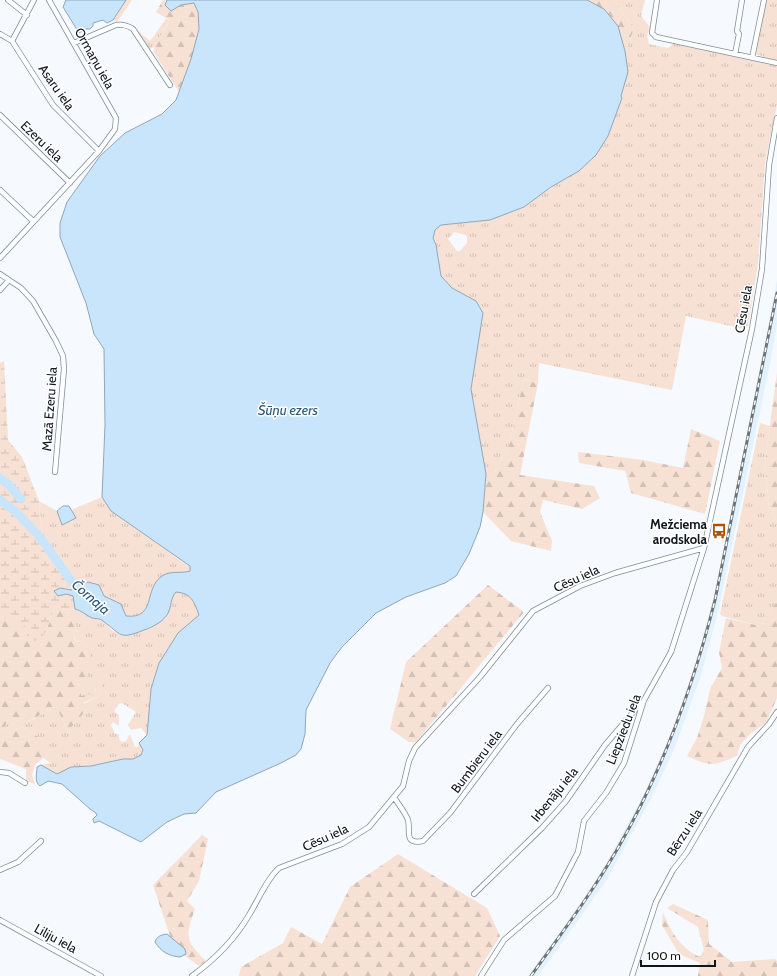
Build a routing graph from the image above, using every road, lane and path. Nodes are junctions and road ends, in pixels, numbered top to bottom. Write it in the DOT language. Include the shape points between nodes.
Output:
graph roads {
  1 [pos="8,0"];
  2 [pos="34,0"];
  3 [pos="49,0"];
  4 [pos="657,0"];
  5 [pos="742,0"];
  6 [pos="764,0"];
  7 [pos="27,15"];
  8 [pos="0,34"];
  9 [pos="12,41"];
  10 [pos="74,43"];
  11 [pos="735,54"];
  12 [pos="752,58"];
  13 [pos="777,63"];
  14 [pos="170,85"];
  15 [pos="0,115"];
  16 [pos="777,118"];
  17 [pos="99,151"];
  18 [pos="70,183"];
  19 [pos="0,190"];
  20 [pos="33,221"];
  21 [pos="0,258"];
  22 [pos="0,274"];
  23 [pos="9,280"];
  24 [pos="0,290"];
  25 [pos="55,472"];
  26 [pos="704,548"];
  27 [pos="548,688"];
  28 [pos="644,700"];
  29 [pos="777,712"];
  30 [pos="0,772"];
  31 [pos="26,783"];
  32 [pos="394,797"];
  33 [pos="41,842"];
  34 [pos="0,870"];
  35 [pos="474,894"];
  36 [pos="0,920"];
  37 [pos="101,976"];
  38 [pos="195,976"];
  39 [pos="481,976"];
  40 [pos="632,976"];
  1 -- 7 [label="street"];
  2 -- 7 [label="street"];
  3 -- 10 [label="street, Ormaņu iela"];
  4 -- 11 [label="street" via="652,26 652,33 656,37"];
  5 -- 11 [label="street"];
  6 -- 12 [label="street"];
  7 -- 9 [label="street"];
  8 -- 9 [label="street, Asaru iela"];
  9 -- 17 [label="street, Asaru iela" via="53,105"];
  10 -- 14 [label="street" via="116,25 129,26"];
  10 -- 17 [label="street, Ormaņu iela" via="116,118 115,129"];
  11 -- 12 [label="street"];
  12 -- 13 [label="street"];
  15 -- 18 [label="street, Ezeru iela"];
  16 -- 26 [label="street, Cēsu iela" via="769,165 762,269"];
  17 -- 18 [label="street"];
  18 -- 20 [label="street"];
  19 -- 20 [label="street"];
  20 -- 21 [label="street"];
  22 -- 23 [label="street, Mazā Ezeru iela"];
  23 -- 24 [label="street"];
  23 -- 25 [label="street, Mazā Ezeru iela" via="33,301 63,356"];
  26 -- 28 [label="street, Liepziedu iela" via="671,652"];
  26 -- 32 [label="street, Cēsu iela" via="615,573 580,586 533,611 480,677 415,748 408,761 403,786"];
  27 -- 32 [label="street, Bumbieru iela" via="517,724 450,813 423,840 417,842 411,839 408,834 408,820"];
  28 -- 35 [label="street, Irbenāju iela" via="605,745 566,801"];
  28 -- 39 [label="street, Liepziedu iela" via="624,763 606,793 584,820 578,852 555,896 504,940"];
  29 -- 40 [label="street, Bērzu iela" via="748,747 687,852 673,870 656,902"];
  30 -- 31 [label="street" via="9,773"];
  32 -- 38 [label="street, Cēsu iela" via="369,827 342,844 279,868 234,935 215,958"];
  33 -- 34 [label="street" via="18,862"];
  36 -- 37 [label="street, Liliju iela"];
}
